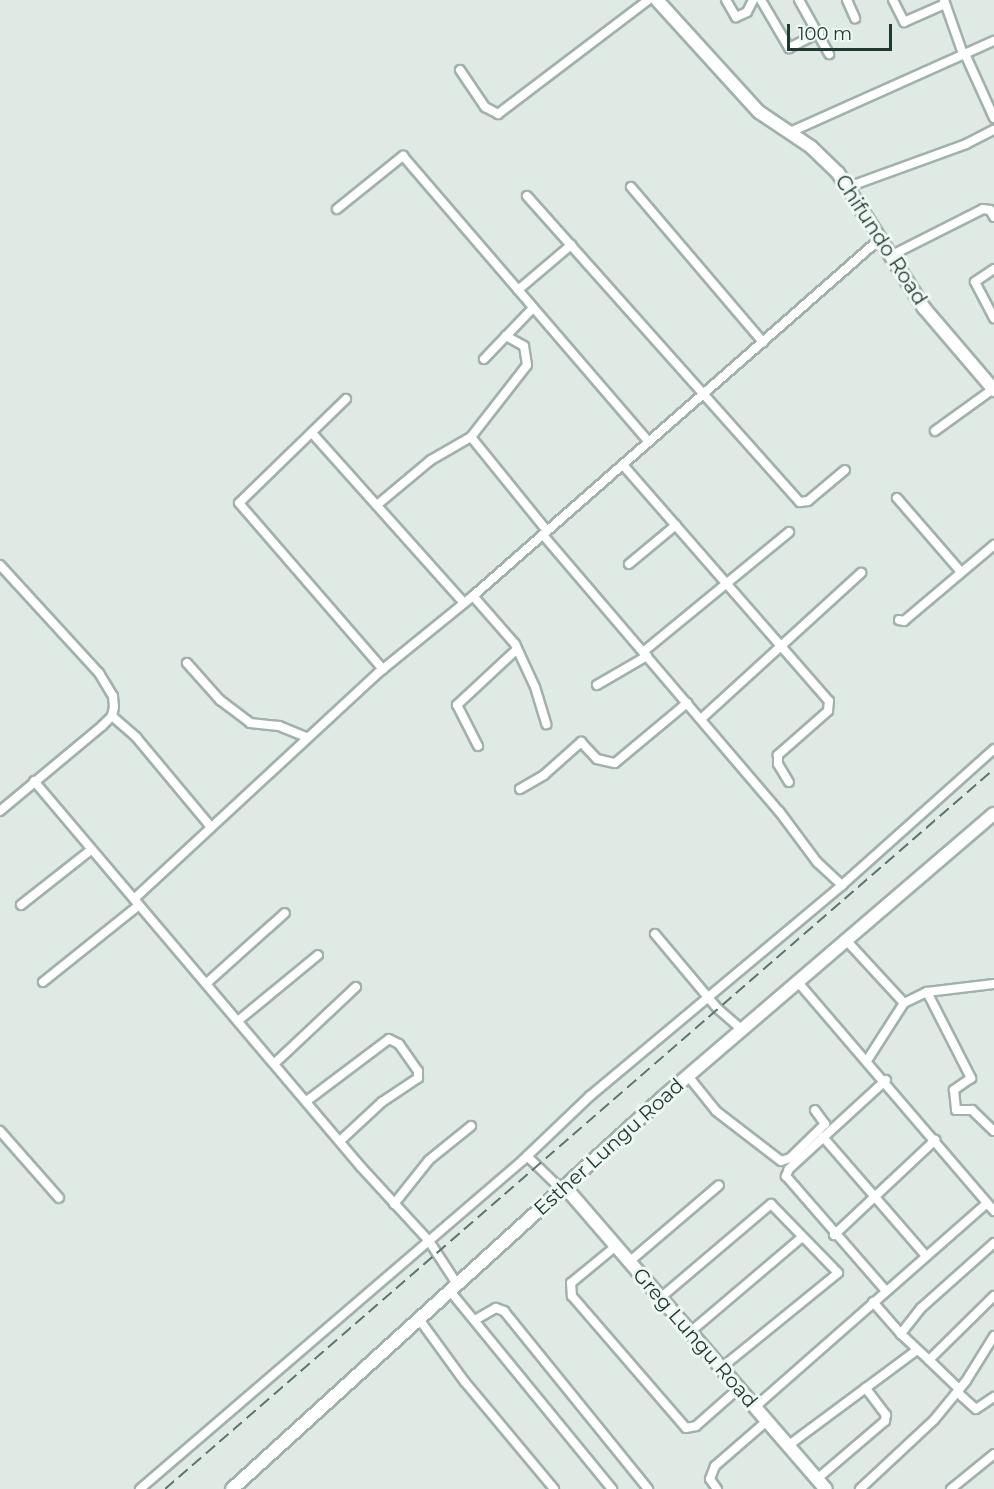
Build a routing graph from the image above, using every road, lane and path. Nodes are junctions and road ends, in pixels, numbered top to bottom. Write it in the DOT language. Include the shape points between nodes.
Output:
graph roads {
  1 [pos="648,0"];
  2 [pos="657,0"];
  3 [pos="726,0"];
  4 [pos="753,0"];
  5 [pos="761,0"];
  6 [pos="799,0"];
  7 [pos="847,0"];
  8 [pos="893,0"];
  9 [pos="944,2"];
  10 [pos="855,18"];
  11 [pos="819,33"];
  12 [pos="994,41"];
  13 [pos="829,54"];
  14 [pos="964,54"];
  15 [pos="460,70"];
  16 [pos="994,118"];
  17 [pos="994,130"];
  18 [pos="788,133"];
  19 [pos="631,187"];
  20 [pos="848,187"];
  21 [pos="527,196"];
  22 [pos="337,209"];
  23 [pos="994,217"];
  24 [pos="881,238"];
  25 [pos="571,245"];
  26 [pos="890,256"];
  27 [pos="994,269"];
  28 [pos="518,290"];
  29 [pos="533,308"];
  30 [pos="994,318"];
  31 [pos="506,336"];
  32 [pos="763,342"];
  33 [pos="484,359"];
  34 [pos="994,389"];
  35 [pos="705,393"];
  36 [pos="346,399"];
  37 [pos="935,431"];
  38 [pos="312,433"];
  39 [pos="471,437"];
  40 [pos="650,441"];
  41 [pos="623,465"];
  42 [pos="845,470"];
  43 [pos="897,498"];
  44 [pos="377,506"];
  45 [pos="676,525"];
  46 [pos="789,532"];
  47 [pos="545,533"];
  48 [pos="994,544"];
  49 [pos="629,564"];
  50 [pos="0,566"];
  51 [pos="961,572"];
  52 [pos="861,573"];
  53 [pos="728,585"];
  54 [pos="473,596"];
  55 [pos="464,603"];
  56 [pos="899,620"];
  57 [pos="782,646"];
  58 [pos="517,649"];
  59 [pos="645,654"];
  60 [pos="187,663"];
  61 [pos="384,669"];
  62 [pos="597,685"];
  63 [pos="687,703"];
  64 [pos="112,716"];
  65 [pos="701,719"];
  66 [pos="546,724"];
  67 [pos="306,737"];
  68 [pos="478,746"];
  69 [pos="994,749"];
  70 [pos="34,781"];
  71 [pos="789,782"];
  72 [pos="519,789"];
  73 [pos="0,811"];
  74 [pos="994,814"];
  75 [pos="211,827"];
  76 [pos="91,850"];
  77 [pos="842,885"];
  78 [pos="136,902"];
  79 [pos="21,905"];
  80 [pos="285,913"];
  81 [pos="655,934"];
  82 [pos="845,939"];
  83 [pos="318,955"];
  84 [pos="797,981"];
  85 [pos="43,982"];
  86 [pos="208,982"];
  87 [pos="994,984"];
  88 [pos="356,987"];
  89 [pos="927,992"];
  90 [pos="708,997"];
  91 [pos="904,1003"];
  92 [pos="240,1020"];
  93 [pos="741,1029"];
  94 [pos="868,1059"];
  95 [pos="275,1063"];
  96 [pos="688,1076"];
  97 [pos="886,1080"];
  98 [pos="308,1100"];
  99 [pos="815,1110"];
  100 [pos="471,1126"];
  101 [pos="0,1131"];
  102 [pos="994,1131"];
  103 [pos="823,1137"];
  104 [pos="935,1140"];
  105 [pos="340,1141"];
  106 [pos="527,1156"];
  107 [pos="719,1185"];
  108 [pos="564,1188"];
  109 [pos="874,1197"];
  110 [pos="59,1198"];
  111 [pos="987,1203"];
  112 [pos="394,1204"];
  113 [pos="994,1211"];
  114 [pos="834,1235"];
  115 [pos="802,1237"];
  116 [pos="429,1241"];
  117 [pos="994,1243"];
  118 [pos="616,1246"];
  119 [pos="926,1256"];
  120 [pos="629,1262"];
  121 [pos="453,1288"];
  122 [pos="886,1292"];
  123 [pos="994,1296"];
  124 [pos="659,1299"];
  125 [pos="873,1302"];
  126 [pos="419,1319"];
  127 [pos="475,1320"];
  128 [pos="689,1333"];
  129 [pos="901,1334"];
  130 [pos="994,1336"];
  131 [pos="917,1350"];
  132 [pos="929,1360"];
  133 [pos="721,1368"];
  134 [pos="866,1388"];
  135 [pos="738,1389"];
  136 [pos="958,1390"];
  137 [pos="994,1397"];
  138 [pos="755,1407"];
  139 [pos="767,1420"];
  140 [pos="789,1445"];
  141 [pos="994,1454"];
  142 [pos="817,1479"];
  143 [pos="957,1487"];
  144 [pos="140,1489"];
  145 [pos="232,1489"];
  146 [pos="554,1489"];
  147 [pos="612,1489"];
  148 [pos="648,1489"];
  149 [pos="717,1489"];
  150 [pos="826,1489"];
  151 [pos="860,1489"];
  1 -- 15 [label="street" via="498,114 485,107"];
  2 -- 18 [label="street, Chifundo Road" via="734,88"];
  3 -- 4 [label="street" via="736,17 747,12"];
  5 -- 11 [label="street" via="789,48"];
  6 -- 11 [label="street"];
  7 -- 10 [label="street"];
  8 -- 9 [label="street" via="904,22"];
  9 -- 14 [label="street"];
  11 -- 13 [label="street"];
  12 -- 14 [label="street"];
  14 -- 16 [label="street"];
  14 -- 18 [label="street"];
  17 -- 20 [label="street"];
  18 -- 20 [label="street, Chifundo Road" via="811,147"];
  19 -- 32 [label="street"];
  20 -- 24 [label="street, Chifundo Road"];
  21 -- 25 [label="street"];
  22 -- 28 [label="street" via="403,156"];
  23 -- 26 [label="street" via="982,209"];
  24 -- 26 [label="street, Chifundo Road"];
  24 -- 32 [label="street"];
  25 -- 28 [label="street"];
  25 -- 35 [label="street"];
  26 -- 34 [label="street, Chifundo Road" via="924,308"];
  27 -- 30 [label="street" via="975,282"];
  28 -- 29 [label="street"];
  29 -- 31 [label="street"];
  29 -- 40 [label="street"];
  31 -- 33 [label="street"];
  31 -- 39 [label="street" via="524,346 528,365"];
  32 -- 35 [label="street"];
  34 -- 37 [label="street"];
  35 -- 40 [label="street"];
  35 -- 42 [label="street" via="800,502 808,501"];
  36 -- 38 [label="street"];
  38 -- 44 [label="street"];
  38 -- 61 [label="street" via="239,503"];
  39 -- 44 [label="street" via="431,460"];
  39 -- 47 [label="street"];
  40 -- 41 [label="street"];
  41 -- 45 [label="street"];
  41 -- 47 [label="street"];
  43 -- 51 [label="street"];
  44 -- 55 [label="street"];
  45 -- 49 [label="street"];
  45 -- 53 [label="street"];
  46 -- 53 [label="street"];
  47 -- 54 [label="street"];
  47 -- 59 [label="street"];
  48 -- 51 [label="street"];
  50 -- 64 [label="street" via="99,673 113,696"];
  51 -- 56 [label="street" via="904,621"];
  52 -- 57 [label="street"];
  53 -- 57 [label="street"];
  53 -- 59 [label="street"];
  54 -- 55 [label="street"];
  54 -- 58 [label="street"];
  55 -- 61 [label="street"];
  57 -- 65 [label="street"];
  57 -- 71 [label="street" via="831,706 778,755 778,764"];
  58 -- 66 [label="street" via="535,687"];
  58 -- 68 [label="street" via="458,705"];
  59 -- 62 [label="street"];
  59 -- 63 [label="street"];
  60 -- 67 [label="street" via="220,700 250,723 279,726"];
  61 -- 67 [label="street"];
  63 -- 65 [label="street"];
  63 -- 72 [label="street" via="615,763 597,759 581,742 544,775"];
  64 -- 70 [label="street"];
  64 -- 75 [label="street" via="136,736"];
  65 -- 77 [label="street" via="813,851 817,861"];
  67 -- 75 [label="street"];
  69 -- 77 [label="street"];
  70 -- 73 [label="street"];
  70 -- 76 [label="street"];
  74 -- 82 [label="street, Esther Lungu Road"];
  75 -- 78 [label="street"];
  76 -- 78 [label="street"];
  76 -- 79 [label="street"];
  77 -- 90 [label="street"];
  78 -- 85 [label="street"];
  78 -- 86 [label="street"];
  80 -- 86 [label="street"];
  81 -- 90 [label="street"];
  82 -- 84 [label="street, Esther Lungu Road"];
  82 -- 91 [label="street"];
  83 -- 92 [label="street"];
  84 -- 93 [label="street, Esther Lungu Road"];
  84 -- 94 [label="street"];
  86 -- 92 [label="street"];
  87 -- 89 [label="street"];
  88 -- 95 [label="street"];
  89 -- 91 [label="street"];
  89 -- 102 [label="street" via="971,1078 954,1090 956,1110 972,1110"];
  90 -- 93 [label="street"];
  90 -- 106 [label="street" via="590,1096"];
  91 -- 94 [label="street"];
  92 -- 95 [label="street"];
  93 -- 96 [label="street, Esther Lungu Road"];
  94 -- 97 [label="street"];
  95 -- 98 [label="street"];
  96 -- 99 [label="street" via="716,1111 781,1161 790,1158 825,1124"];
  96 -- 108 [label="street, Esther Lungu Road"];
  97 -- 103 [label="street"];
  97 -- 104 [label="street"];
  98 -- 105 [label="street"];
  98 -- 105 [label="street" via="389,1039 404,1050 418,1071 418,1078 382,1102"];
  100 -- 112 [label="street" via="429,1160"];
  101 -- 110 [label="street"];
  103 -- 109 [label="street"];
  103 -- 114 [label="street" via="786,1176"];
  104 -- 109 [label="street"];
  104 -- 111 [label="street"];
  105 -- 112 [label="street"];
  106 -- 108 [label="street"];
  106 -- 116 [label="street"];
  107 -- 120 [label="street"];
  108 -- 118 [label="street, Greg Lungu Road"];
  108 -- 121 [label="street, Esther Lungu Road"];
  109 -- 114 [label="street"];
  109 -- 119 [label="street"];
  111 -- 113 [label="street"];
  111 -- 119 [label="street"];
  112 -- 116 [label="street"];
  114 -- 122 [label="street"];
  115 -- 124 [label="street" via="774,1204 768,1205"];
  115 -- 128 [label="street"];
  115 -- 133 [label="street" via="838,1273"];
  116 -- 121 [label="street"];
  116 -- 144 [label="street"];
  117 -- 129 [label="street" via="921,1308"];
  118 -- 120 [label="street, Greg Lungu Road"];
  118 -- 135 [label="street" via="571,1283 572,1296 686,1428 696,1426"];
  119 -- 122 [label="street"];
  120 -- 124 [label="street, Greg Lungu Road"];
  121 -- 126 [label="street, Esther Lungu Road"];
  121 -- 127 [label="street"];
  122 -- 125 [label="street"];
  123 -- 132 [label="street"];
  124 -- 128 [label="street, Greg Lungu Road"];
  125 -- 129 [label="street"];
  125 -- 138 [label="street"];
  126 -- 145 [label="street, Esther Lungu Road"];
  126 -- 146 [label="street" via="465,1382"];
  127 -- 147 [label="street"];
  127 -- 148 [label="street" via="496,1308 504,1311"];
  128 -- 133 [label="street, Greg Lungu Road"];
  129 -- 131 [label="street"];
  130 -- 136 [label="street"];
  131 -- 132 [label="street"];
  131 -- 134 [label="street"];
  132 -- 136 [label="street"];
  133 -- 135 [label="street, Greg Lungu Road"];
  134 -- 140 [label="street"];
  134 -- 142 [label="street" via="886,1415 885,1421"];
  135 -- 138 [label="street, Greg Lungu Road"];
  136 -- 137 [label="street" via="976,1409"];
  136 -- 151 [label="street" via="897,1458"];
  138 -- 139 [label="street, Greg Lungu Road"];
  139 -- 140 [label="street, Greg Lungu Road"];
  139 -- 149 [label="street" via="715,1466 710,1479"];
  140 -- 142 [label="street, Greg Lungu Road"];
  141 -- 143 [label="street"];
  142 -- 150 [label="street, Greg Lungu Road"];
}
